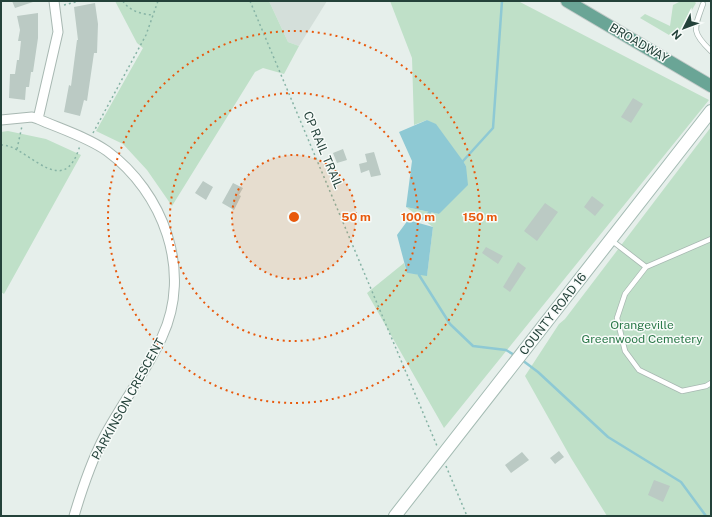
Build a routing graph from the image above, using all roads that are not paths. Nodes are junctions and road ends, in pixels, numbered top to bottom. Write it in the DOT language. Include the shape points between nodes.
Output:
graph roads {
  1 [pos="567,1"];
  2 [pos="55,4"];
  3 [pos="703,4"];
  4 [pos="711,51"];
  5 [pos="711,86"];
  6 [pos="711,111"];
  7 [pos="38,119"];
  8 [pos="1,120"];
  9 [pos="711,239"];
  10 [pos="610,240"];
  11 [pos="646,267"];
  12 [pos="711,383"];
  13 [pos="74,516"];
  14 [pos="395,516"];
  1 -- 5 [label="main road, BROADWAY"];
  2 -- 7 [label="street" via="58,32"];
  3 -- 4 [label="lane" via="695,27 698,36"];
  6 -- 10 [label="main road, COUNTY ROAD 16"];
  7 -- 8 [label="street, PARKINSON CRESCENT"];
  7 -- 13 [label="street, PARKINSON CRESCENT" via="105,150 136,177 161,217 169,241 175,286 163,337 104,438 85,480"];
  9 -- 11 [label="lane"];
  10 -- 11 [label="lane"];
  10 -- 14 [label="main road, COUNTY ROAD 16"];
  11 -- 12 [label="lane" via="625,294 617,318 625,352 639,370 682,391"];
}
